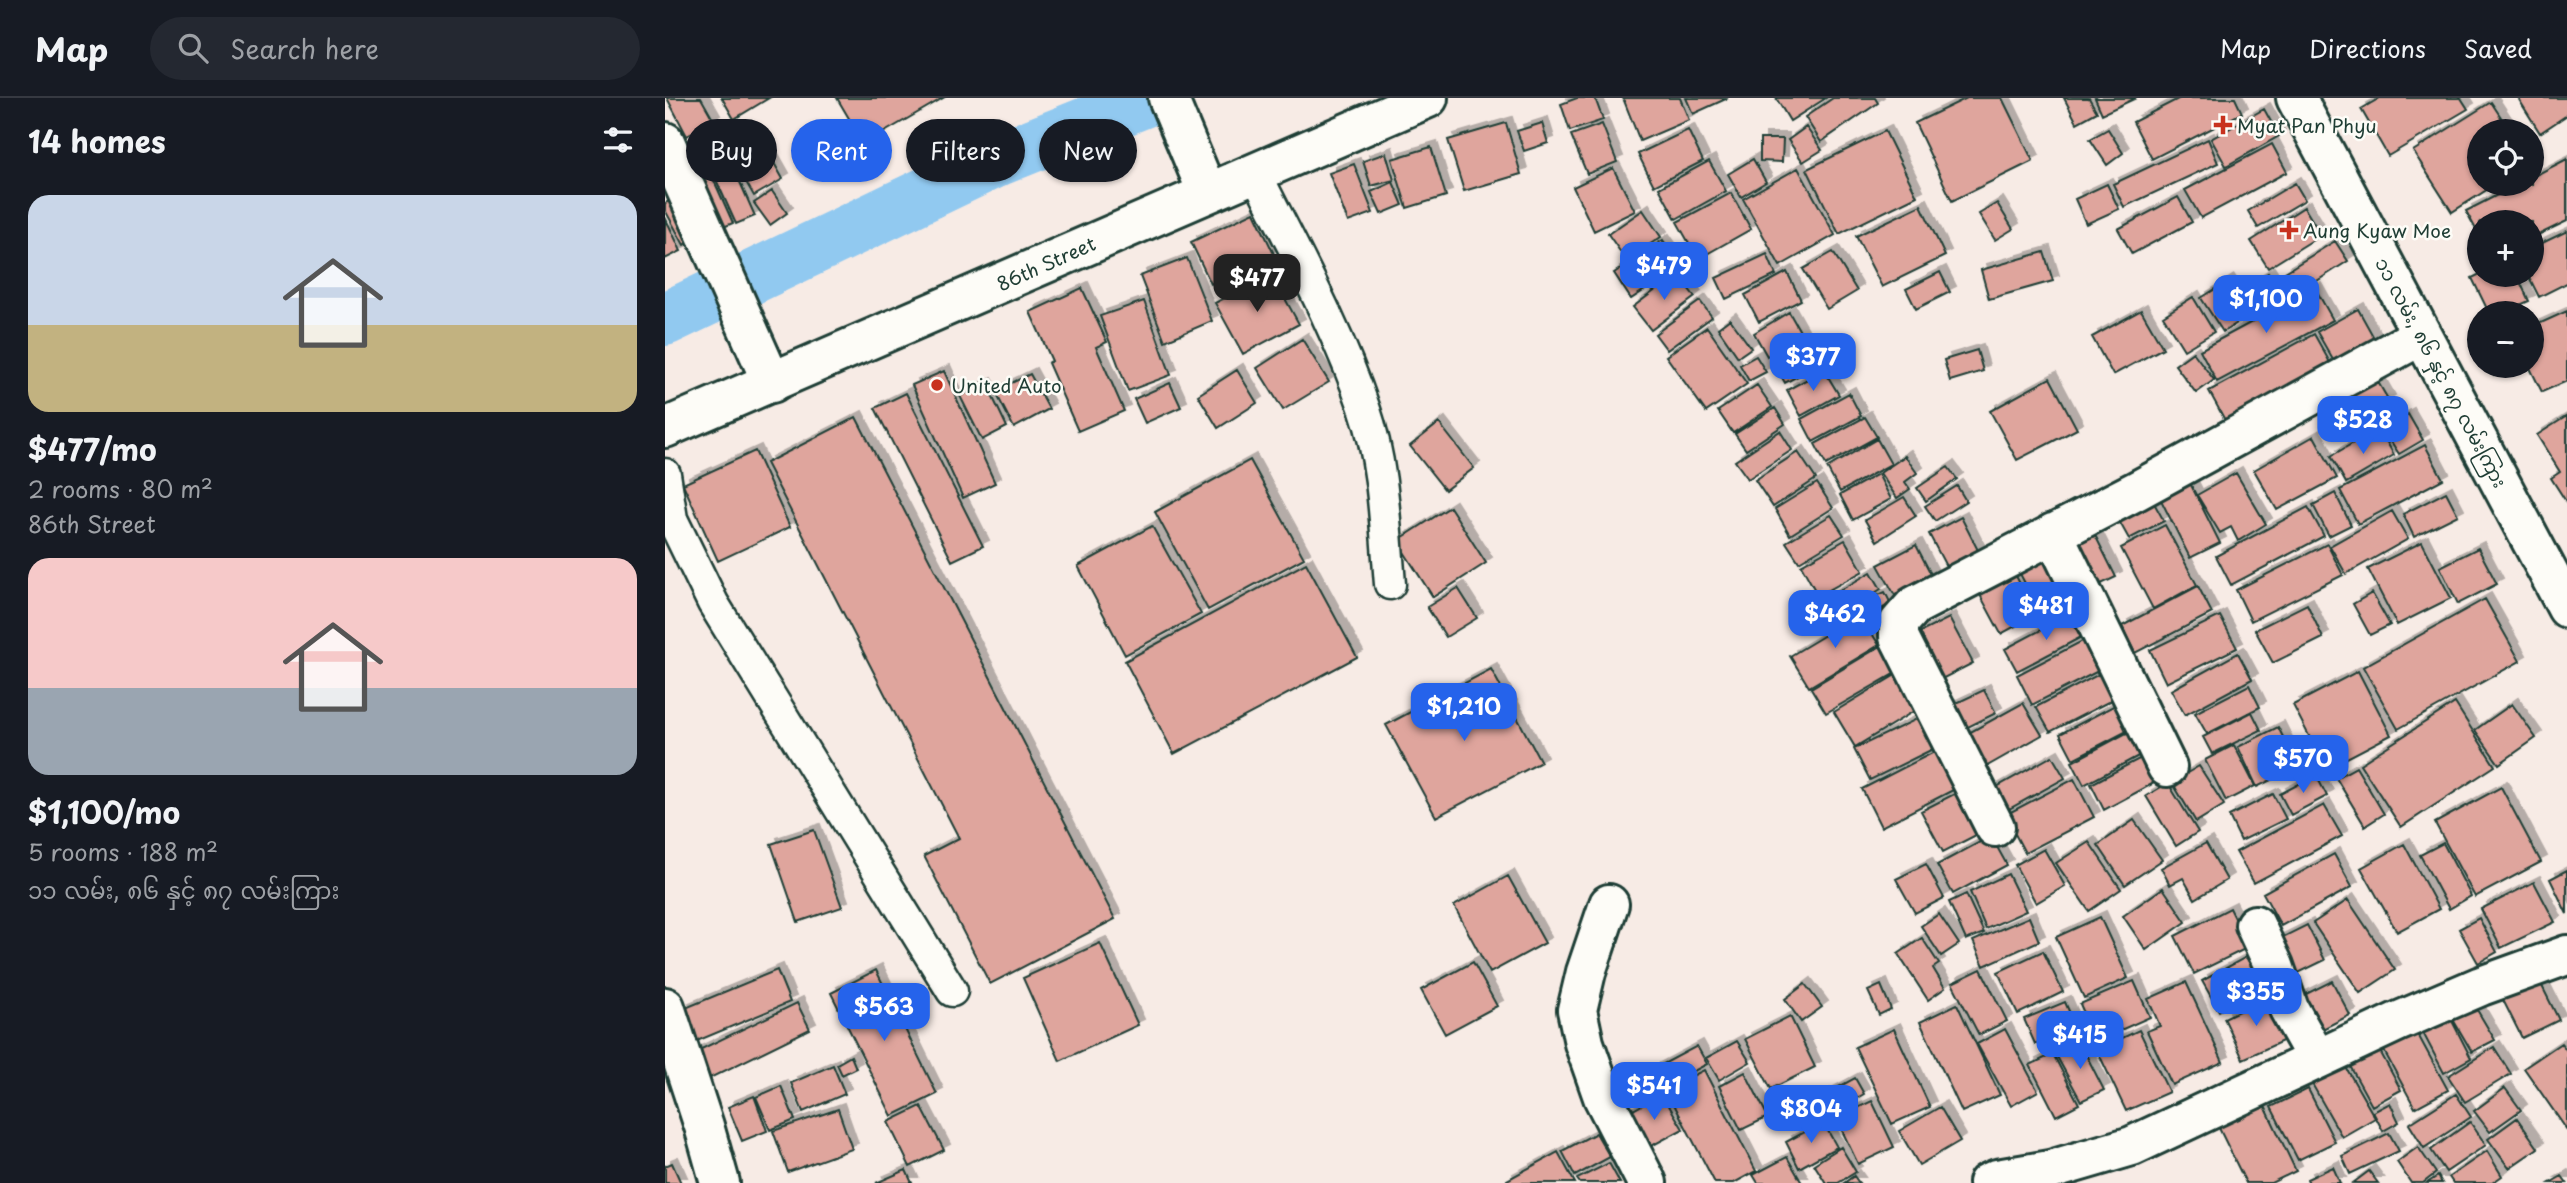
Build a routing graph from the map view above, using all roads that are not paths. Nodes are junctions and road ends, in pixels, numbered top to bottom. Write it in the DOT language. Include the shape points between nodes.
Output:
graph roads {
  1 [pos="1168,98"];
  2 [pos="1428,98"];
  3 [pos="2296,98"];
  4 [pos="665,142"];
  5 [pos="1255,172"];
  6 [pos="1207,192"];
  7 [pos="2422,335"];
  8 [pos="772,383"];
  9 [pos="665,428"];
  10 [pos="665,474"];
  11 [pos="2053,533"];
  12 [pos="1389,584"];
  13 [pos="2567,608"];
  14 [pos="2168,767"];
  15 [pos="1995,827"];
  16 [pos="1608,904"];
  17 [pos="2255,925"];
  18 [pos="2567,955"];
  19 [pos="952,991"];
  20 [pos="665,1007"];
  21 [pos="2317,1059"];
  22 [pos="720,1183"];
  23 [pos="1647,1183"];
  24 [pos="1988,1183"];
  1 -- 6 [label="street"];
  2 -- 5 [label="street, 86th Street"];
  3 -- 7 [label="street, ၁၁ လမ်း, ၈၆ နှင့် ၈၇ လမ်းကြား"];
  4 -- 8 [label="street"];
  5 -- 6 [label="street, 86th Street"];
  5 -- 12 [label="lane" via="1330,325 1366,411 1382,482"];
  6 -- 8 [label="street, 86th Street"];
  7 -- 11 [label="street"];
  7 -- 13 [label="street, ၁၁ လမ်း, ၈၆ နှင့် ၈၇ လမ်းကြား"];
  8 -- 9 [label="street, 86th Street"];
  10 -- 19 [label="lane" via="672,519 713,603"];
  11 -- 14 [label="street"];
  11 -- 15 [label="street" via="1914,606 1899,622 1899,636"];
  16 -- 23 [label="street" via="1577,1010 1603,1097"];
  17 -- 21 [label="street" via="2289,1009"];
  18 -- 21 [label="street" via="2481,986"];
  20 -- 22 [label="street"];
  21 -- 24 [label="street" via="2131,1146"];
}
